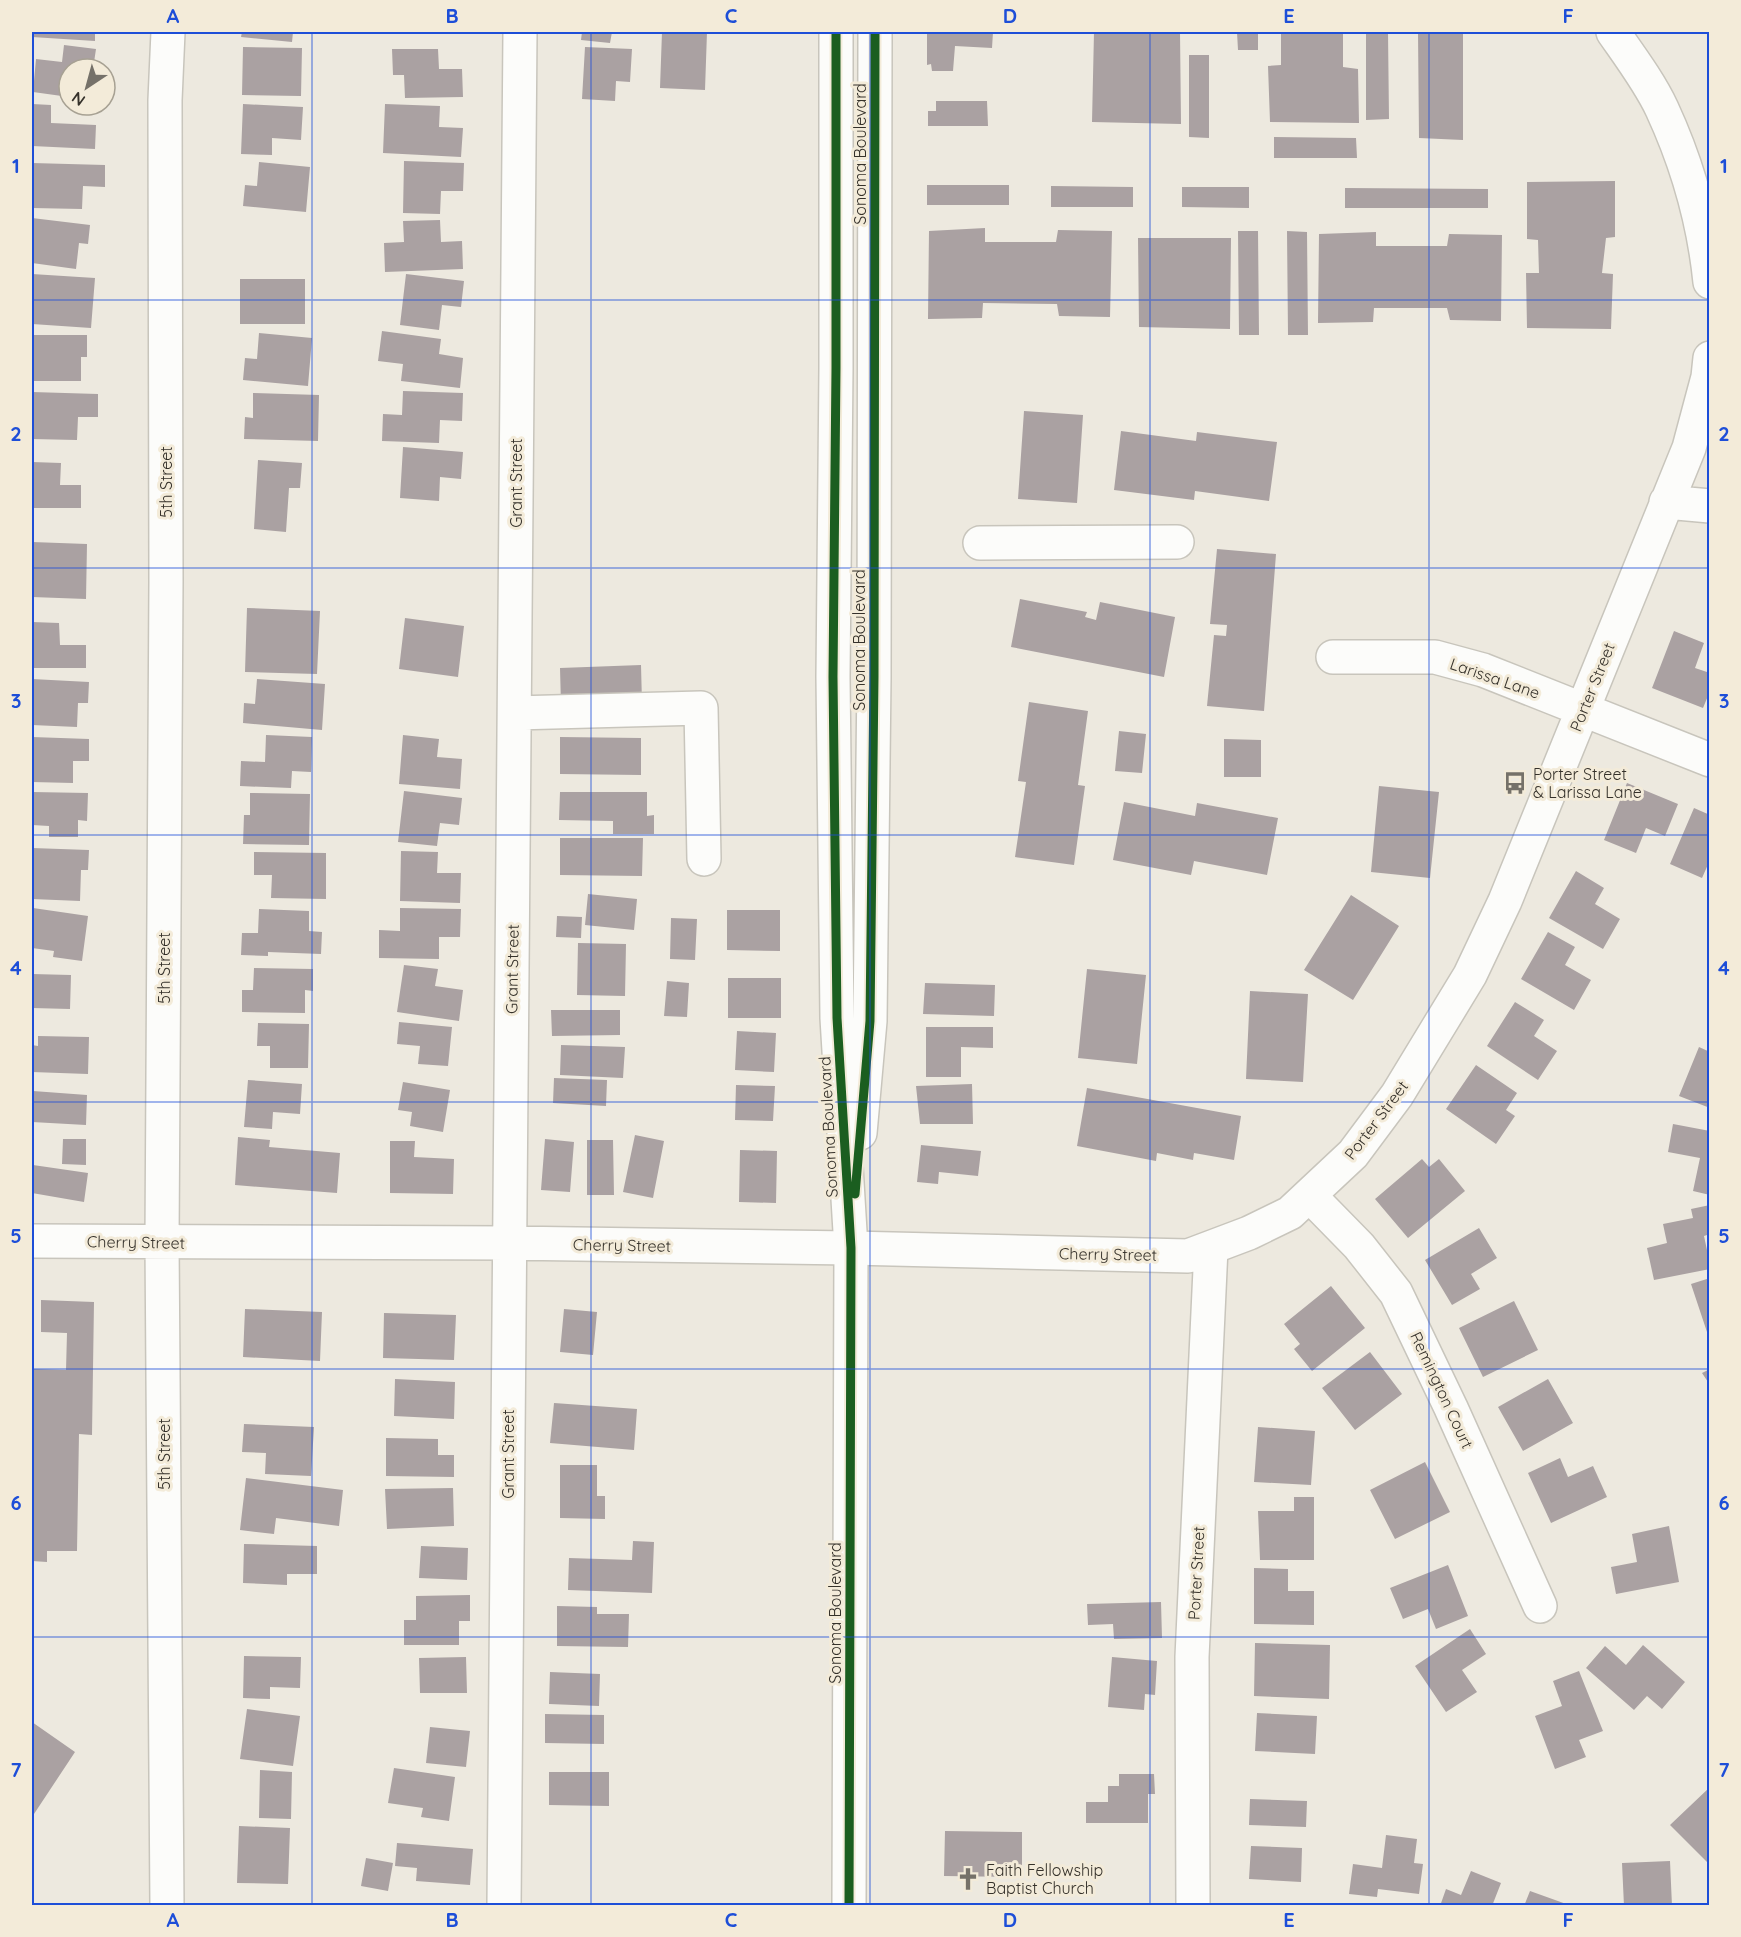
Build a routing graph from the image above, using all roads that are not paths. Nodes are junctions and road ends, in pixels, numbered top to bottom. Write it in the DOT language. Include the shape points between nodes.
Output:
graph roads {
  1 [pos="168,32"];
  2 [pos="519,32"];
  3 [pos="836,32"];
  4 [pos="875,32"];
  5 [pos="1613,32"];
  6 [pos="1710,282"];
  7 [pos="1710,358"];
  8 [pos="1666,502"];
  9 [pos="1710,506"];
  10 [pos="1177,542"];
  11 [pos="980,543"];
  12 [pos="1333,657"];
  13 [pos="1583,710"];
  14 [pos="515,713"];
  15 [pos="1710,760"];
  16 [pos="704,859"];
  17 [pos="1310,1196"];
  18 [pos="32,1241"];
  19 [pos="162,1242"];
  20 [pos="509,1244"];
  21 [pos="851,1248"];
  22 [pos="1211,1248"];
  23 [pos="1540,1606"];
  24 [pos="167,1905"];
  25 [pos="504,1905"];
  26 [pos="849,1905"];
  27 [pos="1193,1905"];
  1 -- 19 [label="street, 5th Street"];
  2 -- 14 [label="street, Grant Street"];
  3 -- 21 [label="street, Sonoma Boulevard" via="836,995"];
  4 -- 21 [label="street, Sonoma Boulevard" via="870,1021"];
  5 -- 6 [label="street" via="1661,107 1682,157 1707,251"];
  7 -- 8 [label="street, Porter Street" via="1689,448"];
  8 -- 9 [label="street"];
  8 -- 13 [label="street, Porter Street"];
  10 -- 11 [label="street"];
  12 -- 13 [label="street, Larissa Lane" via="1435,657 1483,670"];
  13 -- 15 [label="street, Larissa Lane"];
  13 -- 17 [label="street, Porter Street" via="1505,901 1470,975 1397,1095 1353,1154"];
  14 -- 16 [label="street" via="701,708"];
  14 -- 20 [label="street, Grant Street"];
  17 -- 22 [label="street, Porter Street" via="1290,1213"];
  17 -- 23 [label="street, Remington Court" via="1359,1246 1396,1293"];
  18 -- 19 [label="street, Cherry Street"];
  19 -- 20 [label="street, Cherry Street"];
  19 -- 24 [label="street, 5th Street"];
  20 -- 21 [label="street, Cherry Street"];
  20 -- 25 [label="street, Grant Street"];
  21 -- 22 [label="street, Cherry Street" via="1188,1256"];
  21 -- 26 [label="street, Sonoma Boulevard"];
  22 -- 27 [label="street, Porter Street" via="1192,1657"];
}
